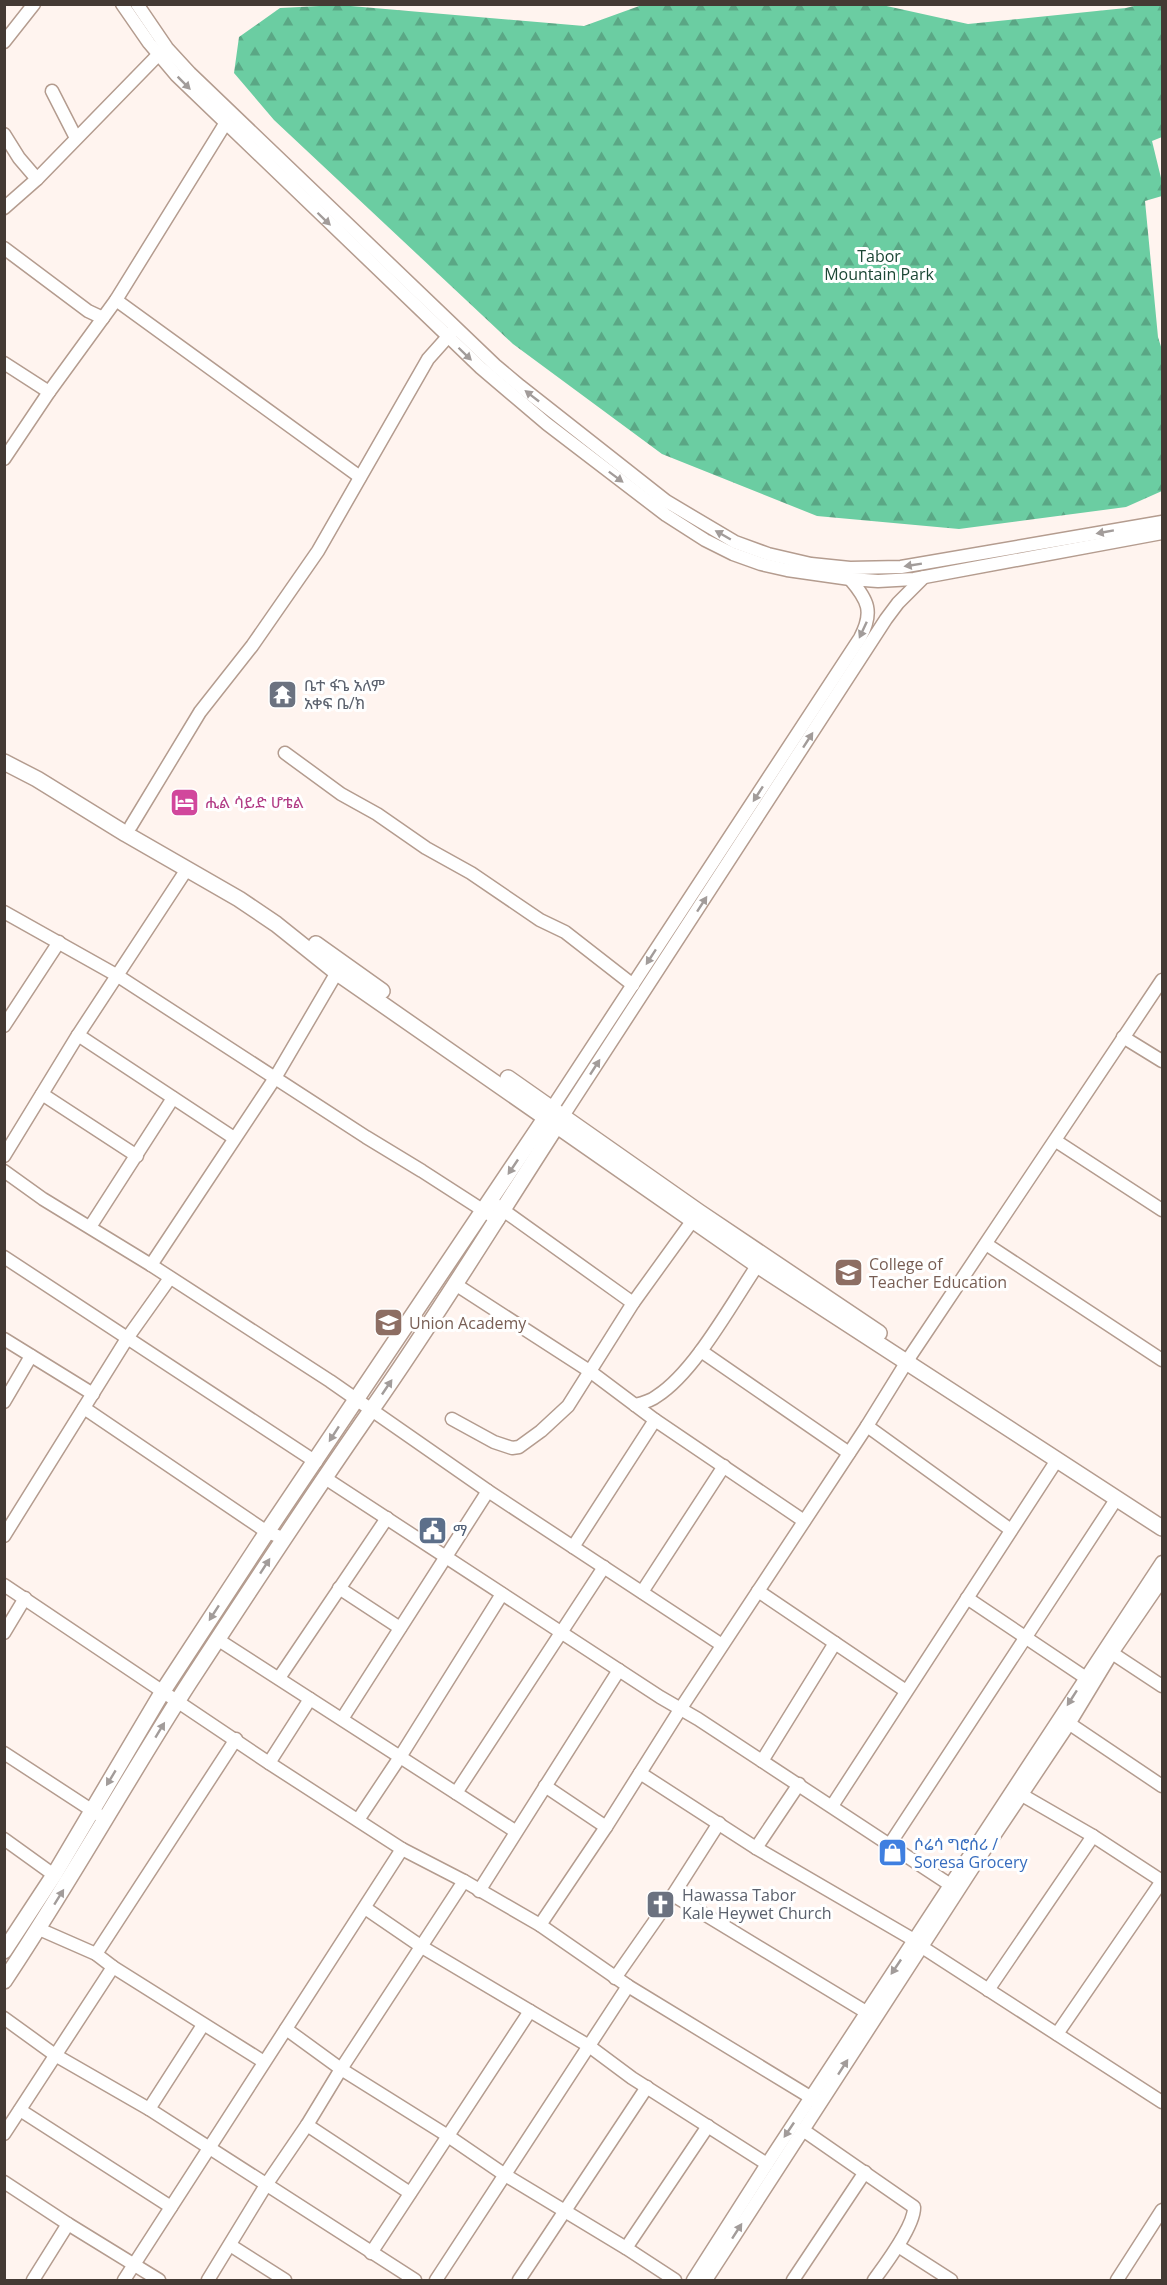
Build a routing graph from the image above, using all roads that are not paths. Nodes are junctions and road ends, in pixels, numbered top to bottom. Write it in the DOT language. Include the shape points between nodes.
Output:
graph roads {
  1 [pos="34,4"];
  2 [pos="122,4"];
  3 [pos="138,4"];
  4 [pos="4,42"];
  5 [pos="159,54"];
  6 [pos="52,91"];
  7 [pos="225,124"];
  8 [pos="4,134"];
  9 [pos="76,138"];
  10 [pos="37,179"];
  11 [pos="4,208"];
  12 [pos="4,248"];
  13 [pos="116,300"];
  14 [pos="103,318"];
  15 [pos="452,332"];
  16 [pos="4,363"];
  17 [pos="49,392"];
  18 [pos="552,420"];
  19 [pos="4,459"];
  20 [pos="360,477"];
  21 [pos="1162,522"];
  22 [pos="1162,533"];
  23 [pos="924,577"];
  24 [pos="850,579"];
  25 [pos="839,680"];
  26 [pos="4,752"];
  27 [pos="285,753"];
  28 [pos="4,762"];
  29 [pos="131,826"];
  30 [pos="186,869"];
  31 [pos="4,912"];
  32 [pos="58,942"];
  33 [pos="339,967"];
  34 [pos="118,976"];
  35 [pos="1162,980"];
  36 [pos="633,985"];
  37 [pos="4,1026"];
  38 [pos="78,1035"];
  39 [pos="1123,1037"];
  40 [pos="1162,1061"];
  41 [pos="275,1078"];
  42 [pos="42,1094"];
  43 [pos="174,1098"];
  44 [pos="554,1117"];
  45 [pos="234,1138"];
  46 [pos="1056,1141"];
  47 [pos="4,1156"];
  48 [pos="137,1156"];
  49 [pos="4,1171"];
  50 [pos="486,1206"];
  51 [pos="1162,1210"];
  52 [pos="501,1215"];
  53 [pos="695,1216"];
  54 [pos="90,1227"];
  55 [pos="986,1244"];
  56 [pos="4,1257"];
  57 [pos="760,1261"];
  58 [pos="151,1265"];
  59 [pos="170,1278"];
  60 [pos="455,1284"];
  61 [pos="633,1303"];
  62 [pos="128,1337"];
  63 [pos="4,1339"];
  64 [pos="701,1351"];
  65 [pos="32,1356"];
  66 [pos="909,1359"];
  67 [pos="1162,1360"];
  68 [pos="591,1372"];
  69 [pos="93,1394"];
  70 [pos="357,1400"];
  71 [pos="4,1402"];
  72 [pos="636,1405"];
  73 [pos="84,1408"];
  74 [pos="371,1411"];
  75 [pos="452,1419"];
  76 [pos="655,1420"];
  77 [pos="867,1426"];
  78 [pos="849,1453"];
  79 [pos="1057,1460"];
  80 [pos="316,1462"];
  81 [pos="724,1467"];
  82 [pos="325,1478"];
  83 [pos="488,1491"];
  84 [pos="1117,1498"];
  85 [pos="387,1518"];
  86 [pos="1162,1518"];
  87 [pos="804,1521"];
  88 [pos="1162,1528"];
  89 [pos="1011,1530"];
  90 [pos="267,1532"];
  91 [pos="4,1536"];
  92 [pos="283,1538"];
  93 [pos="573,1547"];
  94 [pos="446,1556"];
  95 [pos="1162,1562"];
  96 [pos="604,1567"];
  97 [pos="1162,1580"];
  98 [pos="4,1585"];
  99 [pos="339,1588"];
  100 [pos="758,1590"];
  101 [pos="642,1592"];
  102 [pos="502,1594"];
  103 [pos="25,1598"];
  104 [pos="967,1598"];
  105 [pos="400,1628"];
  106 [pos="561,1632"];
  107 [pos="4,1633"];
  108 [pos="1026,1637"];
  109 [pos="217,1639"];
  110 [pos="835,1643"];
  111 [pos="722,1645"];
  112 [pos="1112,1653"];
  113 [pos="619,1670"];
  114 [pos="279,1678"];
  115 [pos="1086,1678"];
  116 [pos="1162,1686"];
  117 [pos="164,1691"];
  118 [pos="906,1692"];
  119 [pos="310,1699"];
  120 [pos="178,1700"];
  121 [pos="681,1708"];
  122 [pos="342,1719"];
  123 [pos="1065,1721"];
  124 [pos="236,1739"];
  125 [pos="4,1753"];
  126 [pos="400,1757"];
  127 [pos="762,1761"];
  128 [pos="269,1763"];
  129 [pos="640,1773"];
  130 [pos="799,1784"];
  131 [pos="544,1786"];
  132 [pos="1162,1786"];
  133 [pos="456,1793"];
  134 [pos="1022,1795"];
  135 [pos="832,1806"];
  136 [pos="91,1810"];
  137 [pos="106,1820"];
  138 [pos="358,1820"];
  139 [pos="719,1823"];
  140 [pos="606,1827"];
  141 [pos="515,1831"];
  142 [pos="1092,1836"];
  143 [pos="4,1839"];
  144 [pos="890,1845"];
  145 [pos="756,1848"];
  146 [pos="402,1849"];
  147 [pos="54,1875"];
  148 [pos="464,1881"];
  149 [pos="1162,1881"];
  150 [pos="952,1886"];
  151 [pos="479,1891"];
  152 [pos="673,1895"];
  153 [pos="365,1908"];
  154 [pos="540,1925"];
  155 [pos="39,1929"];
  156 [pos="918,1944"];
  157 [pos="422,1947"];
  158 [pos="4,1951"];
  159 [pos="96,1954"];
  160 [pos="112,1967"];
  161 [pos="615,1978"];
  162 [pos="4,1981"];
  163 [pos="628,1986"];
  164 [pos="988,1990"];
  165 [pos="530,2011"];
  166 [pos="866,2012"];
  167 [pos="4,2018"];
  168 [pos="203,2025"];
  169 [pos="286,2029"];
  170 [pos="1057,2034"];
  171 [pos="589,2046"];
  172 [pos="55,2055"];
  173 [pos="264,2062"];
  174 [pos="341,2069"];
  175 [pos="647,2087"];
  176 [pos="815,2101"];
  177 [pos="1162,2102"];
  178 [pos="149,2109"];
  179 [pos="20,2110"];
  180 [pos="307,2126"];
  181 [pos="708,2126"];
  182 [pos="802,2130"];
  183 [pos="4,2134"];
  184 [pos="448,2136"];
  185 [pos="209,2149"];
  186 [pos="767,2164"];
  187 [pos="864,2172"];
  188 [pos="505,2175"];
  189 [pos="4,2182"];
  190 [pos="266,2186"];
  191 [pos="410,2193"];
  192 [pos="171,2207"];
  193 [pos="1162,2210"];
  194 [pos="565,2211"];
  195 [pos="68,2224"];
  196 [pos="230,2245"];
  197 [pos="898,2246"];
  198 [pos="626,2248"];
  199 [pos="371,2253"];
  200 [pos="135,2265"];
  201 [pos="33,2280"];
  202 [pos="124,2280"];
  203 [pos="159,2280"];
  204 [pos="208,2280"];
  205 [pos="285,2280"];
  206 [pos="415,2280"];
  207 [pos="436,2280"];
  208 [pos="519,2280"];
  209 [pos="675,2280"];
  210 [pos="693,2280"];
  211 [pos="706,2280"];
  212 [pos="793,2280"];
  213 [pos="874,2280"];
  214 [pos="951,2280"];
  215 [pos="1117,2280"];
  1 -- 4 [label="street"];
  2 -- 5 [label="street"];
  3 -- 15 [label="street" via="167,48 190,73"];
  5 -- 7 [label="street, one-way"];
  5 -- 9 [label="street"];
  6 -- 9 [label="street"];
  7 -- 13 [label="street"];
  7 -- 15 [label="street, one-way"];
  8 -- 10 [label="street"];
  9 -- 10 [label="street"];
  10 -- 11 [label="street"];
  12 -- 14 [label="street"];
  13 -- 14 [label="street"];
  13 -- 20 [label="street"];
  14 -- 17 [label="street"];
  15 -- 18 [label="street" via="488,375"];
  15 -- 20 [label="street" via="428,359"];
  16 -- 17 [label="street"];
  17 -- 19 [label="street"];
  21 -- 18 [label="street, one-way" via="901,567 811,564 735,542 666,501"];
  18 -- 24 [label="street, one-way" via="666,515 705,540 761,564"];
  20 -- 29 [label="street" via="318,551 200,711"];
  22 -- 23 [label="street"];
  23 -- 24 [label="street"];
  23 -- 25 [label="street" via="898,603"];
  24 -- 25 [label="street, one-way" via="865,597 869,617"];
  25 -- 36 [label="street, one-way"];
  44 -- 25 [label="street, one-way"];
  26 -- 29 [label="main road"];
  27 -- 36 [label="street" via="341,794 565,932"];
  28 -- 30 [label="main road"];
  29 -- 33 [label="main road" via="244,891"];
  30 -- 33 [label="main road" via="239,899"];
  30 -- 34 [label="street"];
  31 -- 32 [label="street"];
  32 -- 34 [label="street"];
  32 -- 37 [label="street"];
  33 -- 41 [label="street"];
  33 -- 44 [label="main road"];
  34 -- 38 [label="street"];
  34 -- 41 [label="street"];
  35 -- 39 [label="street"];
  36 -- 44 [label="street"];
  38 -- 42 [label="street"];
  38 -- 43 [label="street"];
  39 -- 40 [label="street"];
  39 -- 46 [label="street"];
  41 -- 45 [label="street"];
  41 -- 50 [label="street"];
  42 -- 47 [label="street"];
  42 -- 48 [label="street"];
  43 -- 45 [label="street"];
  43 -- 48 [label="street"];
  44 -- 50 [label="main road, one-way"];
  44 -- 52 [label="main road"];
  44 -- 53 [label="main road"];
  45 -- 58 [label="street"];
  46 -- 51 [label="street"];
  46 -- 55 [label="street"];
  48 -- 54 [label="street"];
  49 -- 54 [label="street"];
  50 -- 52 [label="street"];
  50 -- 70 [label="main road"];
  52 -- 60 [label="main road"];
  52 -- 61 [label="street"];
  53 -- 57 [label="main road"];
  53 -- 61 [label="street"];
  54 -- 58 [label="street"];
  55 -- 66 [label="street"];
  55 -- 67 [label="street"];
  56 -- 62 [label="street"];
  57 -- 64 [label="street"];
  57 -- 66 [label="main road"];
  58 -- 59 [label="street"];
  59 -- 62 [label="street"];
  59 -- 70 [label="street"];
  60 -- 68 [label="street"];
  74 -- 60 [label="main road, one-way"];
  61 -- 68 [label="street"];
  62 -- 69 [label="street"];
  62 -- 80 [label="street"];
  63 -- 65 [label="street"];
  64 -- 72 [label="street" via="656,1398"];
  64 -- 78 [label="street"];
  65 -- 69 [label="street"];
  65 -- 71 [label="street"];
  66 -- 77 [label="street"];
  66 -- 79 [label="main road"];
  66 -- 86 [label="main road"];
  68 -- 72 [label="street"];
  68 -- 75 [label="street" via="568,1406 519,1448 494,1442"];
  69 -- 73 [label="street"];
  70 -- 74 [label="street"];
  70 -- 80 [label="main road, one-way"];
  72 -- 76 [label="street"];
  73 -- 90 [label="street"];
  73 -- 91 [label="street"];
  74 -- 82 [label="main road"];
  74 -- 83 [label="street"];
  76 -- 81 [label="street"];
  76 -- 93 [label="street"];
  77 -- 78 [label="street"];
  77 -- 89 [label="street"];
  78 -- 87 [label="street"];
  79 -- 84 [label="main road"];
  79 -- 89 [label="street"];
  80 -- 90 [label="main road"];
  81 -- 87 [label="street"];
  81 -- 101 [label="street"];
  82 -- 85 [label="street"];
  82 -- 92 [label="main road"];
  83 -- 93 [label="street"];
  83 -- 94 [label="street"];
  84 -- 88 [label="main road"];
  84 -- 108 [label="street"];
  85 -- 94 [label="street"];
  85 -- 99 [label="street"];
  87 -- 100 [label="street"];
  89 -- 104 [label="street"];
  90 -- 92 [label="street"];
  90 -- 117 [label="main road, one-way"];
  109 -- 92 [label="main road, one-way"];
  93 -- 96 [label="street"];
  94 -- 102 [label="street"];
  94 -- 105 [label="street"];
  95 -- 115 [label="street"];
  96 -- 101 [label="street"];
  96 -- 106 [label="street"];
  97 -- 112 [label="street"];
  98 -- 103 [label="street"];
  99 -- 105 [label="street"];
  99 -- 114 [label="street"];
  100 -- 110 [label="street"];
  100 -- 111 [label="street"];
  101 -- 111 [label="street"];
  102 -- 106 [label="street"];
  102 -- 126 [label="street"];
  103 -- 107 [label="street"];
  103 -- 117 [label="street"];
  104 -- 108 [label="street"];
  104 -- 118 [label="street"];
  105 -- 122 [label="street"];
  106 -- 113 [label="street"];
  106 -- 133 [label="street"];
  108 -- 115 [label="street"];
  108 -- 144 [label="street"];
  109 -- 114 [label="street"];
  109 -- 120 [label="main road"];
  110 -- 118 [label="street"];
  110 -- 127 [label="street"];
  111 -- 121 [label="street"];
  112 -- 116 [label="street"];
  112 -- 123 [label="street"];
  113 -- 121 [label="street"];
  113 -- 131 [label="street"];
  114 -- 119 [label="street"];
  115 -- 123 [label="street, one-way"];
  117 -- 120 [label="street"];
  117 -- 136 [label="main road, one-way"];
  118 -- 135 [label="street"];
  119 -- 122 [label="street"];
  119 -- 128 [label="street"];
  120 -- 124 [label="street"];
  137 -- 120 [label="main road, one-way"];
  121 -- 127 [label="street"];
  121 -- 129 [label="street"];
  122 -- 126 [label="street"];
  123 -- 132 [label="street"];
  123 -- 134 [label="street"];
  123 -- 150 [label="street"];
  124 -- 128 [label="street"];
  124 -- 159 [label="street"];
  125 -- 136 [label="street"];
  126 -- 133 [label="street"];
  126 -- 138 [label="street"];
  127 -- 130 [label="street"];
  128 -- 138 [label="street"];
  129 -- 139 [label="street"];
  129 -- 140 [label="street"];
  130 -- 135 [label="street"];
  130 -- 145 [label="street"];
  131 -- 140 [label="street"];
  131 -- 141 [label="street"];
  133 -- 141 [label="street"];
  134 -- 142 [label="street"];
  134 -- 156 [label="street"];
  135 -- 144 [label="street"];
  136 -- 137 [label="street"];
  136 -- 147 [label="main road"];
  155 -- 137 [label="main road, one-way"];
  138 -- 146 [label="street"];
  139 -- 145 [label="street"];
  139 -- 152 [label="street"];
  140 -- 154 [label="street"];
  141 -- 151 [label="street"];
  142 -- 149 [label="street"];
  142 -- 164 [label="street"];
  143 -- 147 [label="street"];
  144 -- 150 [label="street"];
  145 -- 156 [label="street"];
  146 -- 148 [label="street"];
  146 -- 153 [label="street"];
  147 -- 158 [label="main road"];
  148 -- 151 [label="street"];
  148 -- 157 [label="street"];
  149 -- 170 [label="street"];
  150 -- 156 [label="street"];
  151 -- 154 [label="street"];
  152 -- 161 [label="street"];
  152 -- 166 [label="street"];
  153 -- 157 [label="street"];
  153 -- 169 [label="street"];
  154 -- 161 [label="street"];
  155 -- 159 [label="street"];
  155 -- 162 [label="main road"];
  156 -- 164 [label="street"];
  156 -- 166 [label="street, one-way"];
  176 -- 156 [label="street, one-way"];
  157 -- 165 [label="street"];
  157 -- 174 [label="street"];
  159 -- 160 [label="street"];
  160 -- 168 [label="street"];
  160 -- 172 [label="street"];
  161 -- 163 [label="street"];
  163 -- 171 [label="street"];
  163 -- 176 [label="street"];
  164 -- 170 [label="street"];
  165 -- 171 [label="street"];
  165 -- 184 [label="street"];
  166 -- 176 [label="street"];
  167 -- 172 [label="street"];
  168 -- 173 [label="street"];
  168 -- 178 [label="street"];
  169 -- 173 [label="street"];
  169 -- 174 [label="street"];
  170 -- 177 [label="street"];
  171 -- 175 [label="street"];
  171 -- 188 [label="street"];
  172 -- 178 [label="street"];
  172 -- 179 [label="street"];
  173 -- 185 [label="street"];
  174 -- 180 [label="street"];
  174 -- 184 [label="street"];
  175 -- 181 [label="street"];
  175 -- 194 [label="street"];
  176 -- 182 [label="street"];
  176 -- 186 [label="street, one-way"];
  178 -- 185 [label="street"];
  179 -- 183 [label="street"];
  179 -- 192 [label="street"];
  180 -- 190 [label="street"];
  180 -- 191 [label="street"];
  181 -- 186 [label="street"];
  181 -- 198 [label="street"];
  182 -- 187 [label="street"];
  211 -- 182 [label="street, one-way"];
  184 -- 188 [label="street"];
  184 -- 191 [label="street"];
  185 -- 190 [label="street"];
  185 -- 192 [label="street"];
  186 -- 210 [label="street"];
  187 -- 197 [label="street" via="914,2207"];
  187 -- 212 [label="street"];
  188 -- 194 [label="street"];
  188 -- 207 [label="street"];
  189 -- 195 [label="street"];
  190 -- 196 [label="street"];
  190 -- 199 [label="street"];
  191 -- 199 [label="street"];
  192 -- 200 [label="street"];
  193 -- 215 [label="street"];
  194 -- 198 [label="street"];
  194 -- 208 [label="street"];
  195 -- 200 [label="street"];
  195 -- 201 [label="street"];
  196 -- 204 [label="street"];
  196 -- 205 [label="street"];
  197 -- 213 [label="street"];
  197 -- 214 [label="street"];
  198 -- 209 [label="street"];
  199 -- 206 [label="street"];
  200 -- 202 [label="street"];
  200 -- 203 [label="street"];
}
